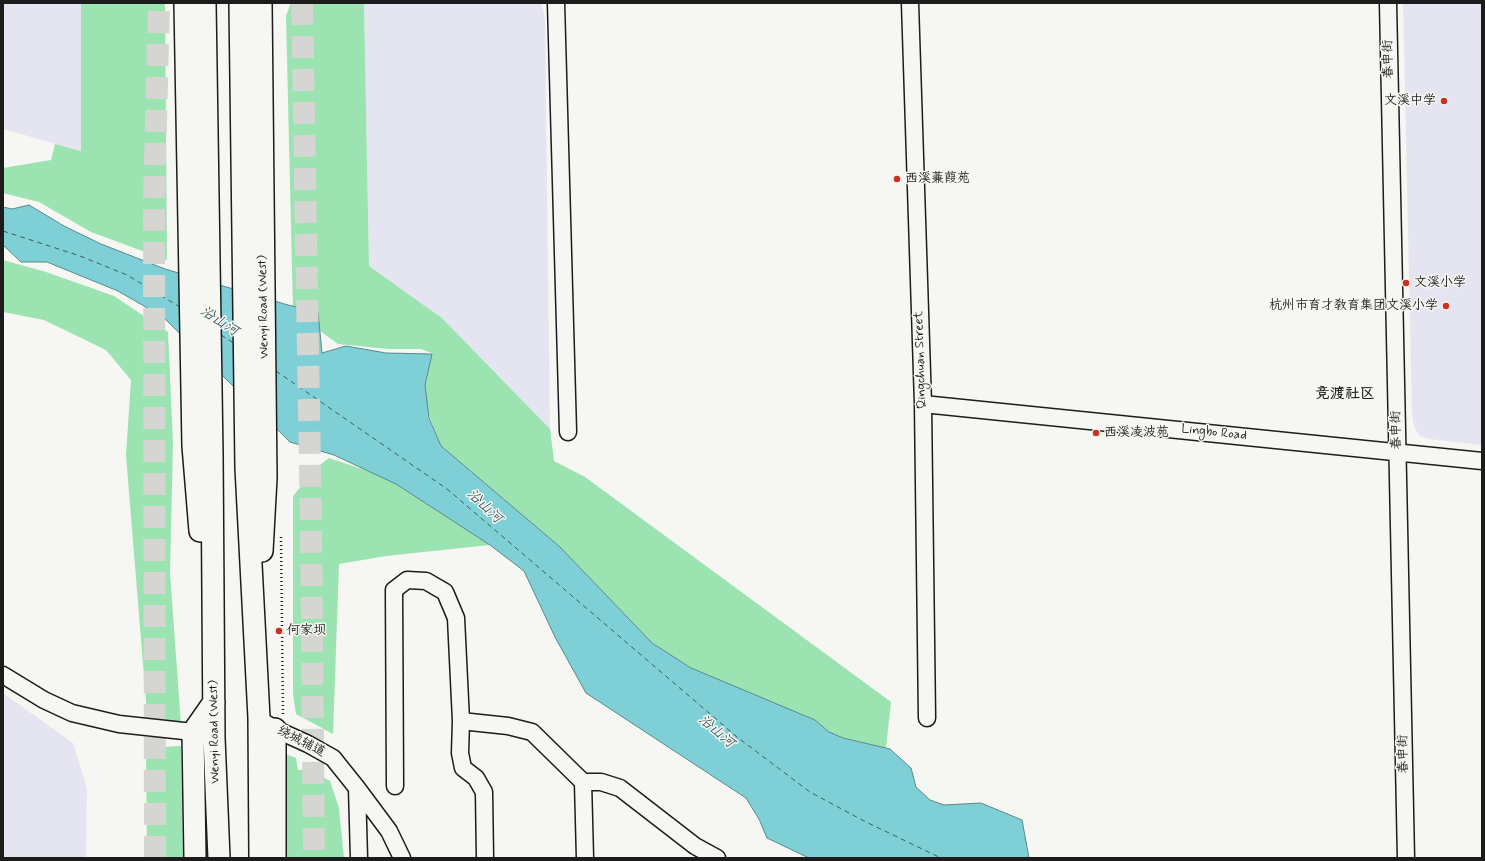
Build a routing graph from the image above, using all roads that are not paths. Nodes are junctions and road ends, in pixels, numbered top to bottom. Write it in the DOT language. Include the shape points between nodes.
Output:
graph roads {
  1 [pos="185,3"];
  2 [pos="205,3"];
  3 [pos="240,3"];
  4 [pos="261,3"];
  5 [pos="556,3"];
  6 [pos="910,3"];
  7 [pos="1388,3"];
  8 [pos="923,404"];
  9 [pos="568,432"];
  10 [pos="1398,451"];
  11 [pos="1482,460"];
  12 [pos="213,606"];
  13 [pos="253,611"];
  14 [pos="3,675"];
  15 [pos="214,702"];
  16 [pos="928,718"];
  17 [pos="461,721"];
  18 [pos="272,727"];
  19 [pos="193,732"];
  20 [pos="214,738"];
  21 [pos="583,782"];
  22 [pos="396,786"];
  23 [pos="357,788"];
  24 [pos="695,852"];
  25 [pos="195,858"];
  26 [pos="219,858"];
  27 [pos="260,858"];
  28 [pos="275,858"];
  29 [pos="359,858"];
  30 [pos="402,858"];
  31 [pos="485,858"];
  32 [pos="585,858"];
  33 [pos="717,858"];
  34 [pos="1406,858"];
  1 -- 12 [label="main road, Wenyi Road (West)" via="193,446 204,566"];
  2 -- 12 [label="main road, Wenyi Road (West)"];
  3 -- 13 [label="main road, Wenyi Road (West)" via="246,468"];
  4 -- 13 [label="main road, Wenyi Road (West)" via="266,478 261,576"];
  5 -- 9 [label="street"];
  6 -- 8 [label="street, Qingchuan Street"];
  7 -- 10 [label="street, 春申街"];
  8 -- 10 [label="street, Lingbo Road"];
  8 -- 16 [label="street, Qingchuan Street"];
  10 -- 11 [label="street, Lingbo Road"];
  10 -- 34 [label="street, 春申街"];
  12 -- 15 [label="main road, Wenyi Road (West)"];
  13 -- 18 [label="main road, Wenyi Road (West)"];
  14 -- 19 [label="street" via="44,700 72,713 119,724"];
  15 -- 19 [label="main road"];
  15 -- 20 [label="main road, Wenyi Road (West)"];
  17 -- 21 [label="street" via="508,726 532,732"];
  17 -- 22 [label="street" via="456,618 445,592 426,581 407,580 394,590"];
  17 -- 31 [label="street" via="460,753 463,768 476,778 484,792"];
  18 -- 23 [label="street, 绕城辅道" via="333,758"];
  18 -- 27 [label="main road, Wenyi Road (West)"];
  18 -- 28 [label="main road"];
  19 -- 20 [label="street"];
  19 -- 25 [label="main road"];
  20 -- 26 [label="main road, Wenyi Road (West)"];
  21 -- 24 [label="street" via="601,782 620,788"];
  21 -- 32 [label="street"];
  23 -- 29 [label="street"];
  23 -- 30 [label="street, 绕城辅道" via="389,831"];
  24 -- 33 [label="street"];
}
